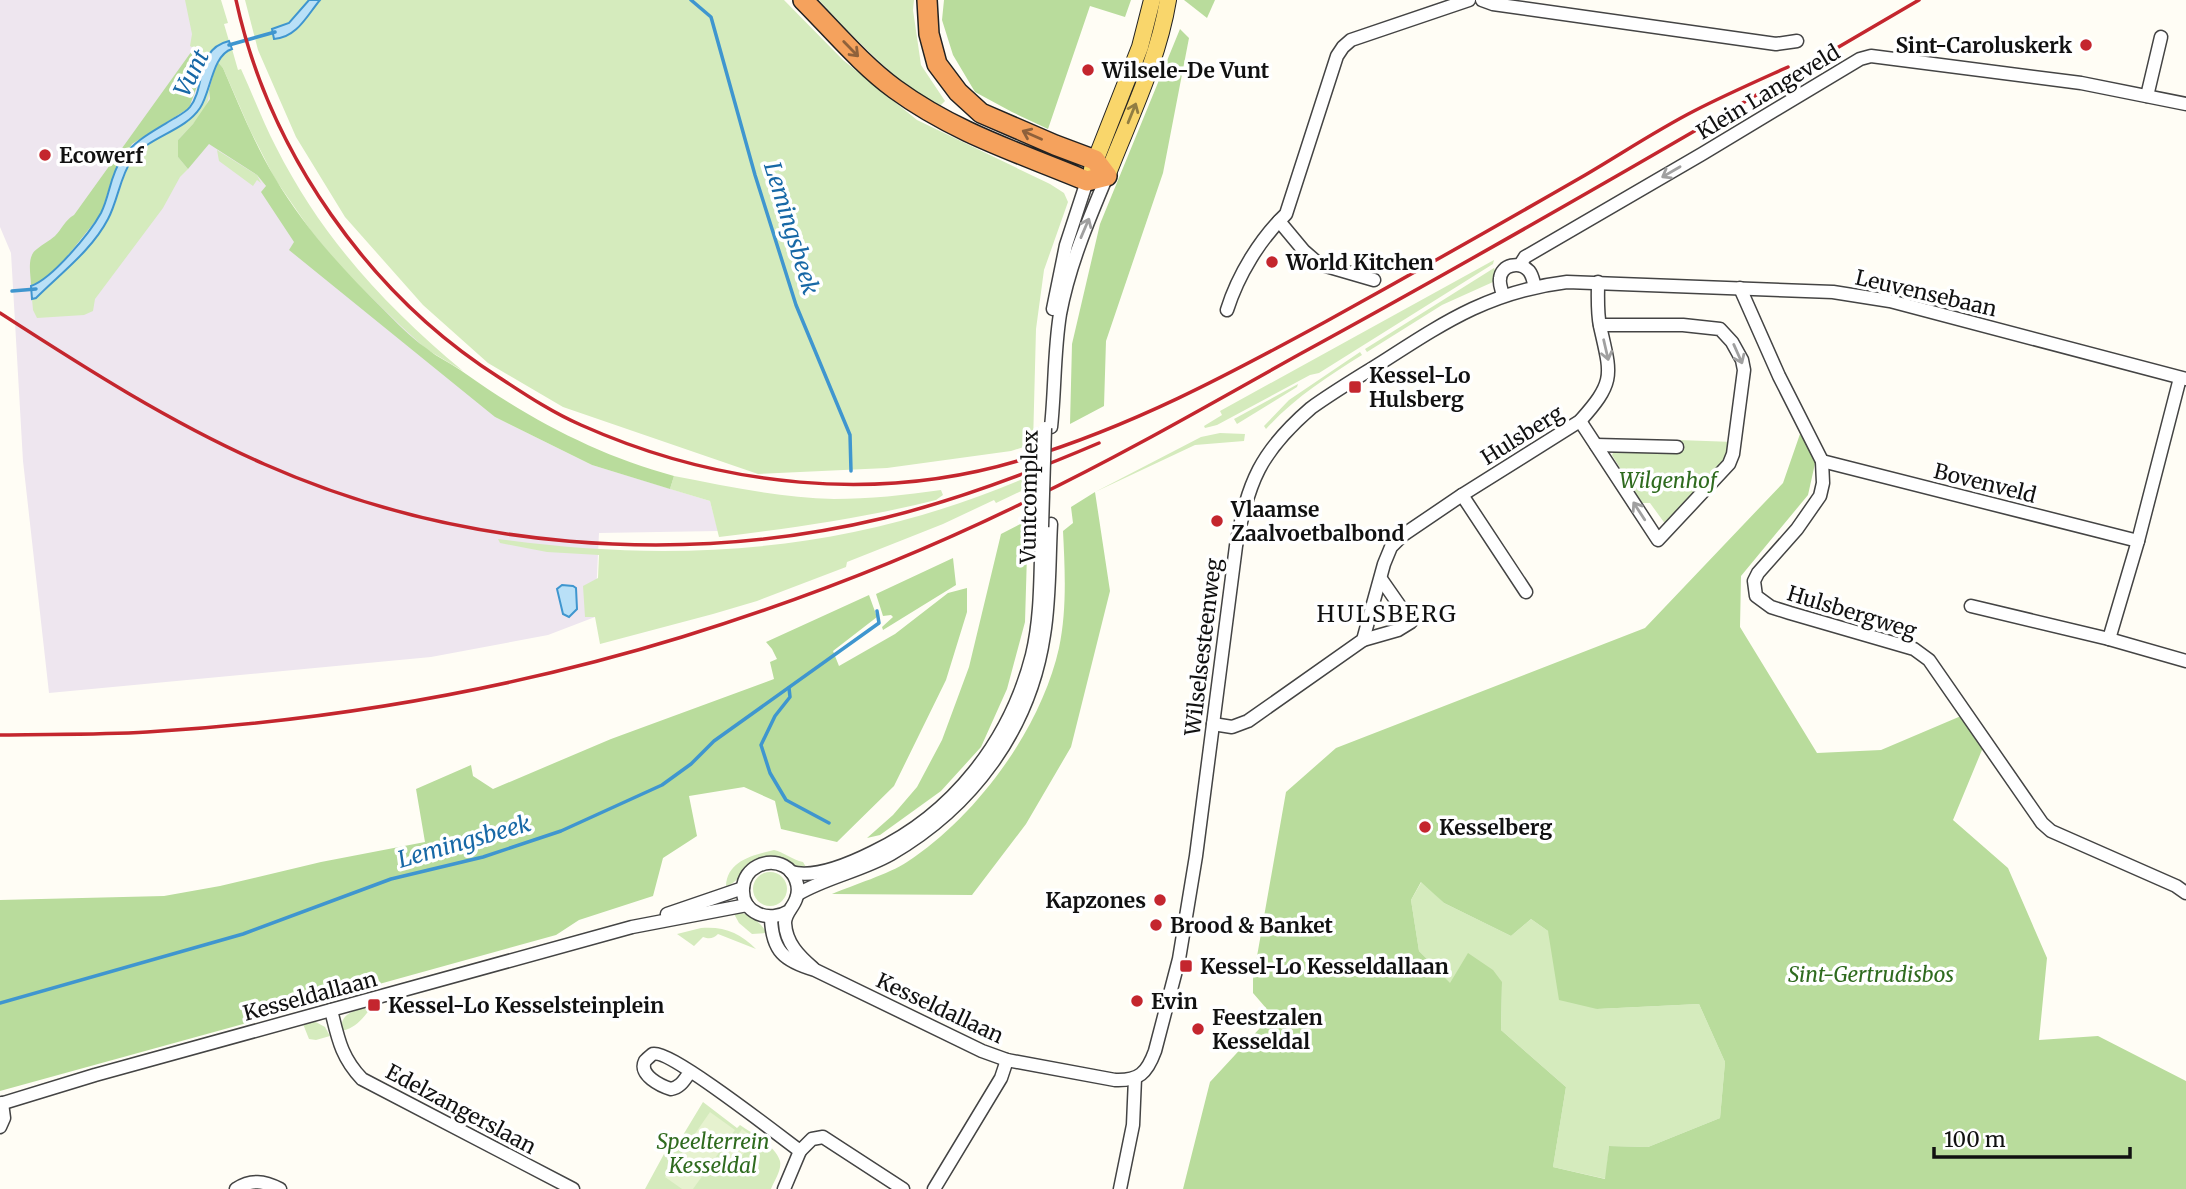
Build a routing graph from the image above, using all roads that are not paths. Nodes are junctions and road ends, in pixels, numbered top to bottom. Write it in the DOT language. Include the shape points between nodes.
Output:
graph roads {
  1 [pos="803,0"];
  2 [pos="927,0"];
  3 [pos="1152,0"];
  4 [pos="1168,0"];
  5 [pos="1469,0"];
  6 [pos="1482,0"];
  7 [pos="2161,37"];
  8 [pos="1797,41"];
  9 [pos="2147,96"];
  10 [pos="2186,104"];
  11 [pos="1101,168"];
  12 [pos="1087,181"];
  13 [pos="1279,220"];
  14 [pos="1520,265"];
  15 [pos="1374,280"];
  16 [pos="1567,282"];
  17 [pos="1598,282"];
  18 [pos="1535,287"];
  19 [pos="1740,288"];
  20 [pos="1503,296"];
  21 [pos="1227,310"];
  22 [pos="1600,325"];
  23 [pos="2183,378"];
  24 [pos="1580,421"];
  25 [pos="1048,428"];
  26 [pos="1596,445"];
  27 [pos="1677,447"];
  28 [pos="1822,461"];
  29 [pos="1462,495"];
  30 [pos="1046,526"];
  31 [pos="2138,541"];
  32 [pos="1381,579"];
  33 [pos="1526,592"];
  34 [pos="1971,606"];
  35 [pos="1363,639"];
  36 [pos="2109,639"];
  37 [pos="2186,662"];
  38 [pos="1213,724"];
  39 [pos="791,872"];
  40 [pos="743,888"];
  41 [pos="2186,893"];
  42 [pos="798,894"];
  43 [pos="747,905"];
  44 [pos="789,911"];
  45 [pos="771,918"];
  46 [pos="632,927"];
  47 [pos="815,971"];
  48 [pos="331,1010"];
  49 [pos="1007,1060"];
  50 [pos="690,1072"];
  51 [pos="1135,1078"];
  52 [pos="1,1104"];
  53 [pos="0,1127"];
  54 [pos="800,1151"];
  55 [pos="236,1189"];
  56 [pos="280,1189"];
  57 [pos="573,1189"];
  58 [pos="784,1189"];
  59 [pos="902,1189"];
  60 [pos="934,1189"];
  61 [pos="1120,1189"];
  1 -- 12 [label="highway, one-way" via="866,64 926,110 971,134"];
  11 -- 2 [label="highway, one-way" via="981,113 958,92 937,64"];
  3 -- 11 [label="main road, Vuntcomplex"];
  11 -- 4 [label="main road, Vuntcomplex, one-way" via="1149,69"];
  5 -- 13 [label="street" via="1351,40 1343,47 1286,214"];
  6 -- 8 [label="street, Klein Langeveld" via="1776,44"];
  7 -- 9 [label="street"];
  9 -- 10 [label="street, Klein Langeveld"];
  9 -- 14 [label="street, Klein Langeveld, one-way" via="2081,83 1866,57 1525,257"];
  11 -- 12 [label="highway"];
  25 -- 11 [label="street, Vuntcomplex, one-way" via="1064,297"];
  12 -- 25 [label="street, Vuntcomplex" via="1057,285 1049,336"];
  13 -- 15 [label="street" via="1319,264"];
  13 -- 21 [label="street" via="1241,276"];
  14 -- 18 [label="street" via="1528,269"];
  14 -- 20 [label="street, Klein Langeveld" via="1502,271"];
  16 -- 17 [label="street, Leuvensebaan"];
  16 -- 18 [label="street, Wilselsesteenweg"];
  17 -- 19 [label="street, Leuvensebaan"];
  17 -- 22 [label="street, Hulsberg"];
  18 -- 20 [label="street, Wilselsesteenweg"];
  19 -- 23 [label="street, Leuvensebaan" via="1833,292 1890,301"];
  19 -- 28 [label="street"];
  20 -- 38 [label="street, Wilselsesteenweg" via="1449,320 1332,393 1290,426 1260,465 1243,505"];
  22 -- 24 [label="street, Hulsberg, one-way" via="1609,373 1596,404"];
  22 -- 26 [label="street, one-way" via="1720,329 1732,342 1744,370 1729,464 1658,540"];
  23 -- 31 [label="street"];
  24 -- 26 [label="street"];
  24 -- 29 [label="street, Hulsberg"];
  25 -- 30 [label="street, Vuntcomplex, bridge"];
  26 -- 27 [label="street"];
  28 -- 31 [label="street, Bovenveld"];
  28 -- 41 [label="street, Hulsbergweg" via="1824,483 1819,496 1758,573 1756,596 1771,607 1914,649 1929,660 2042,823"];
  29 -- 32 [label="street, Hulsberg" via="1391,547"];
  29 -- 33 [label="street"];
  30 -- 39 [label="street, Vuntcomplex" via="1032,654 1009,718 989,753 940,808 888,845 820,872"];
  30 -- 42 [label="street, Vuntcomplex" via="1046,616 1040,656 1025,705 1000,754 944,818 907,844"];
  31 -- 36 [label="street"];
  32 -- 35 [label="street, Hulsberg"];
  32 -- 35 [label="street" via="1411,622"];
  34 -- 36 [label="street"];
  35 -- 38 [label="street" via="1248,721 1231,727"];
  36 -- 37 [label="street"];
  38 -- 51 [label="street, Wilselsesteenweg" via="1179,959 1151,1063"];
  39 -- 40 [label="street, Kesseldallaan" via="775,863 761,864 750,872"];
  39 -- 42 [label="street"];
  40 -- 43 [label="street"];
  40 -- 46 [label="street, Kesseldallaan"];
  42 -- 44 [label="street"];
  43 -- 45 [label="street"];
  43 -- 46 [label="street, Kesseldallaan"];
  44 -- 45 [label="street"];
  44 -- 47 [label="street, Kesseldallaan" via="785,920 791,945"];
  45 -- 47 [label="street, Kesseldallaan" via="771,934 789,961"];
  46 -- 48 [label="street, Kesseldallaan"];
  47 -- 49 [label="street, Kesseldallaan"];
  48 -- 52 [label="street, Kesseldallaan"];
  48 -- 57 [label="street, Edelzangerslaan" via="342,1051 362,1079"];
  49 -- 51 [label="street, Kesseldallaan" via="1115,1080"];
  49 -- 60 [label="street" via="1001,1078"];
  50 -- 54 [label="street"];
  51 -- 61 [label="street" via="1133,1125"];
  52 -- 53 [label="street" via="4,1118"];
  54 -- 58 [label="street"];
  54 -- 59 [label="street" via="812,1139 823,1137"];
  55 -- 56 [label="street" via="258,1181"];
}
